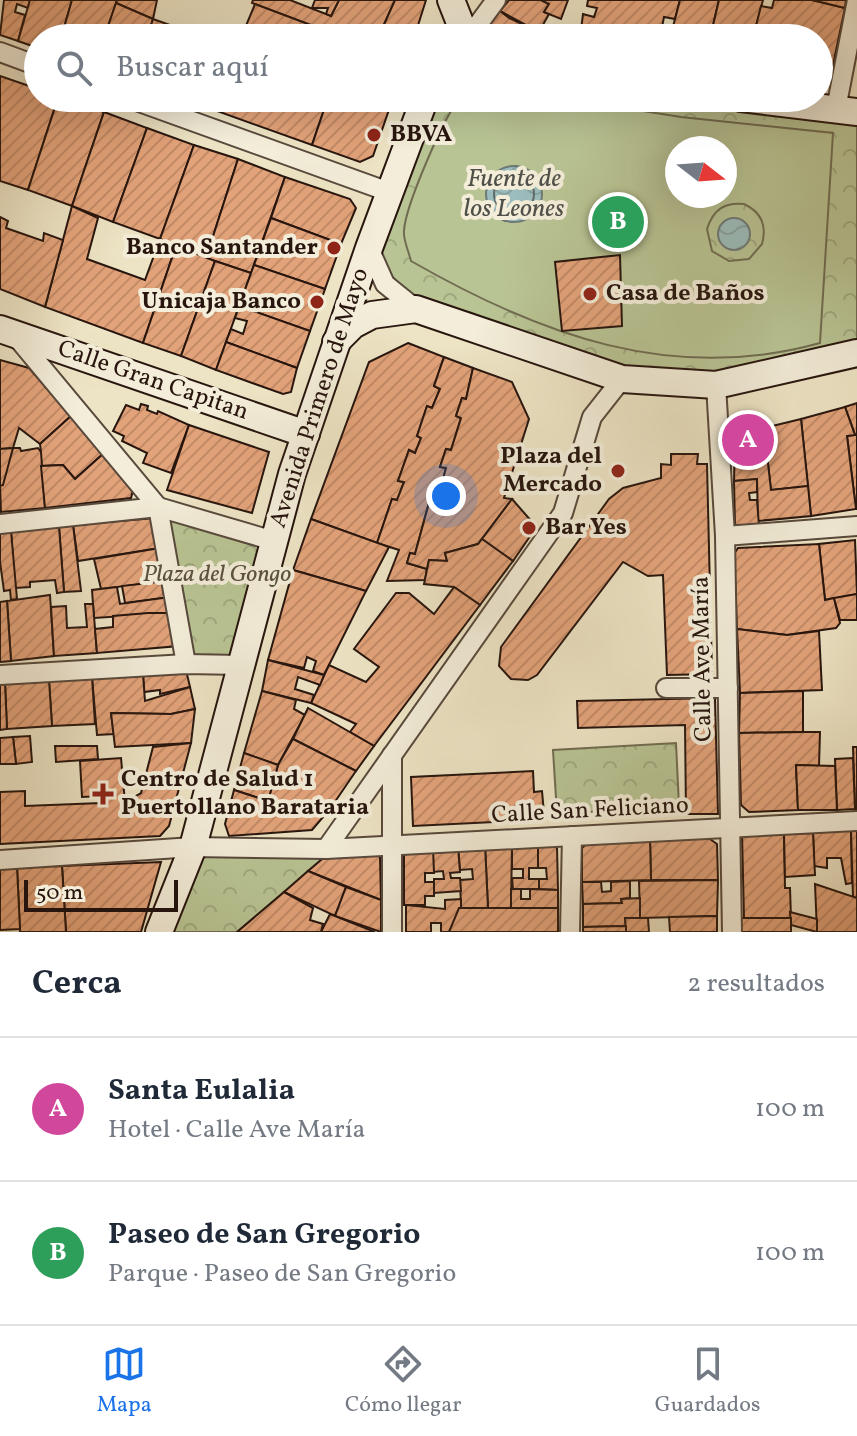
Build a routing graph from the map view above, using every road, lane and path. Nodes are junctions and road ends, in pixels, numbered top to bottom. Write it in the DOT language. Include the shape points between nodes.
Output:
graph roads {
  1 [pos="496,0"];
  2 [pos="857,0"];
  3 [pos="461,24"];
  4 [pos="0,52"];
  5 [pos="24,61"];
  6 [pos="846,110"];
  7 [pos="167,112"];
  8 [pos="420,112"];
  9 [pos="389,192"];
  10 [pos="369,248"];
  11 [pos="416,309"];
  12 [pos="7,331"];
  13 [pos="336,342"];
  14 [pos="857,353"];
  15 [pos="622,379"];
  16 [pos="716,385"];
  17 [pos="306,434"];
  18 [pos="158,507"];
  19 [pos="0,524"];
  20 [pos="857,526"];
  21 [pos="725,536"];
  22 [pos="274,541"];
  23 [pos="186,664"];
  24 [pos="241,665"];
  25 [pos="0,675"];
  26 [pos="666,688"];
  27 [pos="728,688"];
  28 [pos="392,755"];
  29 [pos="857,821"];
  30 [pos="731,828"];
  31 [pos="572,836"];
  32 [pos="394,846"];
  33 [pos="193,847"];
  34 [pos="326,849"];
  35 [pos="0,860"];
  36 [pos="159,932"];
  37 [pos="392,932"];
  38 [pos="570,932"];
  39 [pos="732,932"];
  1 -- 3 [label="street"];
  2 -- 6 [label="street"];
  4 -- 5 [label="street"];
  7 -- 9 [label="street"];
  8 -- 9 [label="main road, Avenida Primero de Mayo"];
  9 -- 10 [label="main road, Avenida Primero de Mayo"];
  10 -- 11 [label="street" via="385,284"];
  10 -- 13 [label="main road, Avenida Primero de Mayo"];
  11 -- 13 [label="main road" via="372,315"];
  11 -- 15 [label="main road"];
  12 -- 17 [label="main road, Calle Gran Capitan"];
  12 -- 18 [label="street"];
  13 -- 17 [label="main road, Avenida Primero de Mayo"];
  14 -- 16 [label="main road"];
  15 -- 16 [label="main road"];
  15 -- 28 [label="street" via="592,417 563,513"];
  16 -- 21 [label="street, Calle Ave María"];
  17 -- 22 [label="main road, Avenida Primero de Mayo"];
  18 -- 19 [label="street"];
  18 -- 22 [label="street"];
  18 -- 23 [label="street"];
  20 -- 21 [label="street"];
  21 -- 27 [label="street, Calle Ave María"];
  22 -- 24 [label="main road, Avenida Primero de Mayo"];
  23 -- 24 [label="street"];
  23 -- 25 [label="street"];
  24 -- 33 [label="main road, Avenida Primero de Mayo"];
  26 -- 27 [label="street"];
  27 -- 30 [label="street, Calle Ave María"];
  28 -- 32 [label="street"];
  28 -- 34 [label="street"];
  29 -- 30 [label="street, Calle San Feliciano"];
  30 -- 31 [label="street, Calle San Feliciano"];
  30 -- 39 [label="street, Calle Ave María"];
  31 -- 32 [label="street, Calle San Feliciano"];
  31 -- 38 [label="street"];
  32 -- 34 [label="street, Calle San Feliciano"];
  32 -- 37 [label="street"];
  33 -- 34 [label="street, Calle San Feliciano"];
  33 -- 35 [label="street, Calle San Feliciano"];
  33 -- 36 [label="main road, Avenida Primero de Mayo"];
}
